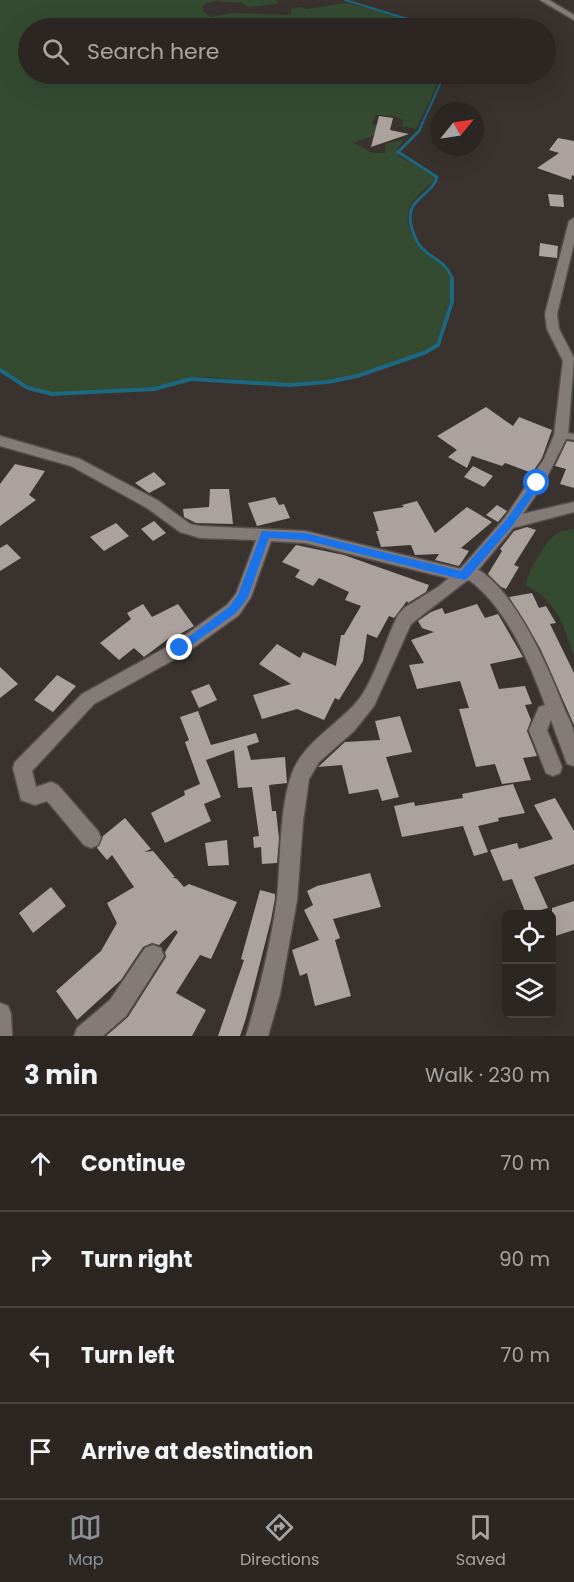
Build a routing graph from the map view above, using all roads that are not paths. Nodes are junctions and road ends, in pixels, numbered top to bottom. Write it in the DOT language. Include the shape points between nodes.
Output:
graph roads {
  1 [pos="544,0"];
  2 [pos="574,17"];
  3 [pos="574,221"];
  4 [pos="568,436"];
  5 [pos="0,441"];
  6 [pos="15,447"];
  7 [pos="0,455"];
  8 [pos="574,507"];
  9 [pos="509,523"];
  10 [pos="266,534"];
  11 [pos="466,573"];
  12 [pos="555,710"];
  13 [pos="574,758"];
  14 [pos="553,768"];
  15 [pos="91,838"];
  16 [pos="153,956"];
  17 [pos="0,1014"];
  18 [pos="2,1036"];
  19 [pos="85,1036"];
  20 [pos="257,1036"];
  1 -- 2 [label="street"];
  3 -- 4 [label="street" via="551,314 553,329 569,361 565,388"];
  4 -- 9 [label="street"];
  5 -- 6 [label="street"];
  6 -- 7 [label="street"];
  6 -- 10 [label="street" via="75,462 152,504 185,528"];
  8 -- 9 [label="street"];
  9 -- 11 [label="street"];
  10 -- 11 [label="street" via="305,537"];
  10 -- 15 [label="street" via="243,597 232,610 180,648 88,699 22,768 28,794 51,791"];
  11 -- 12 [label="street" via="482,581 505,606 544,677"];
  11 -- 20 [label="street" via="404,620 368,701 304,766 293,821 287,900"];
  12 -- 13 [label="street"];
  12 -- 14 [label="street" via="545,713 538,730"];
  16 -- 19 [label="street" via="118,1008"];
  17 -- 18 [label="street"];
}
